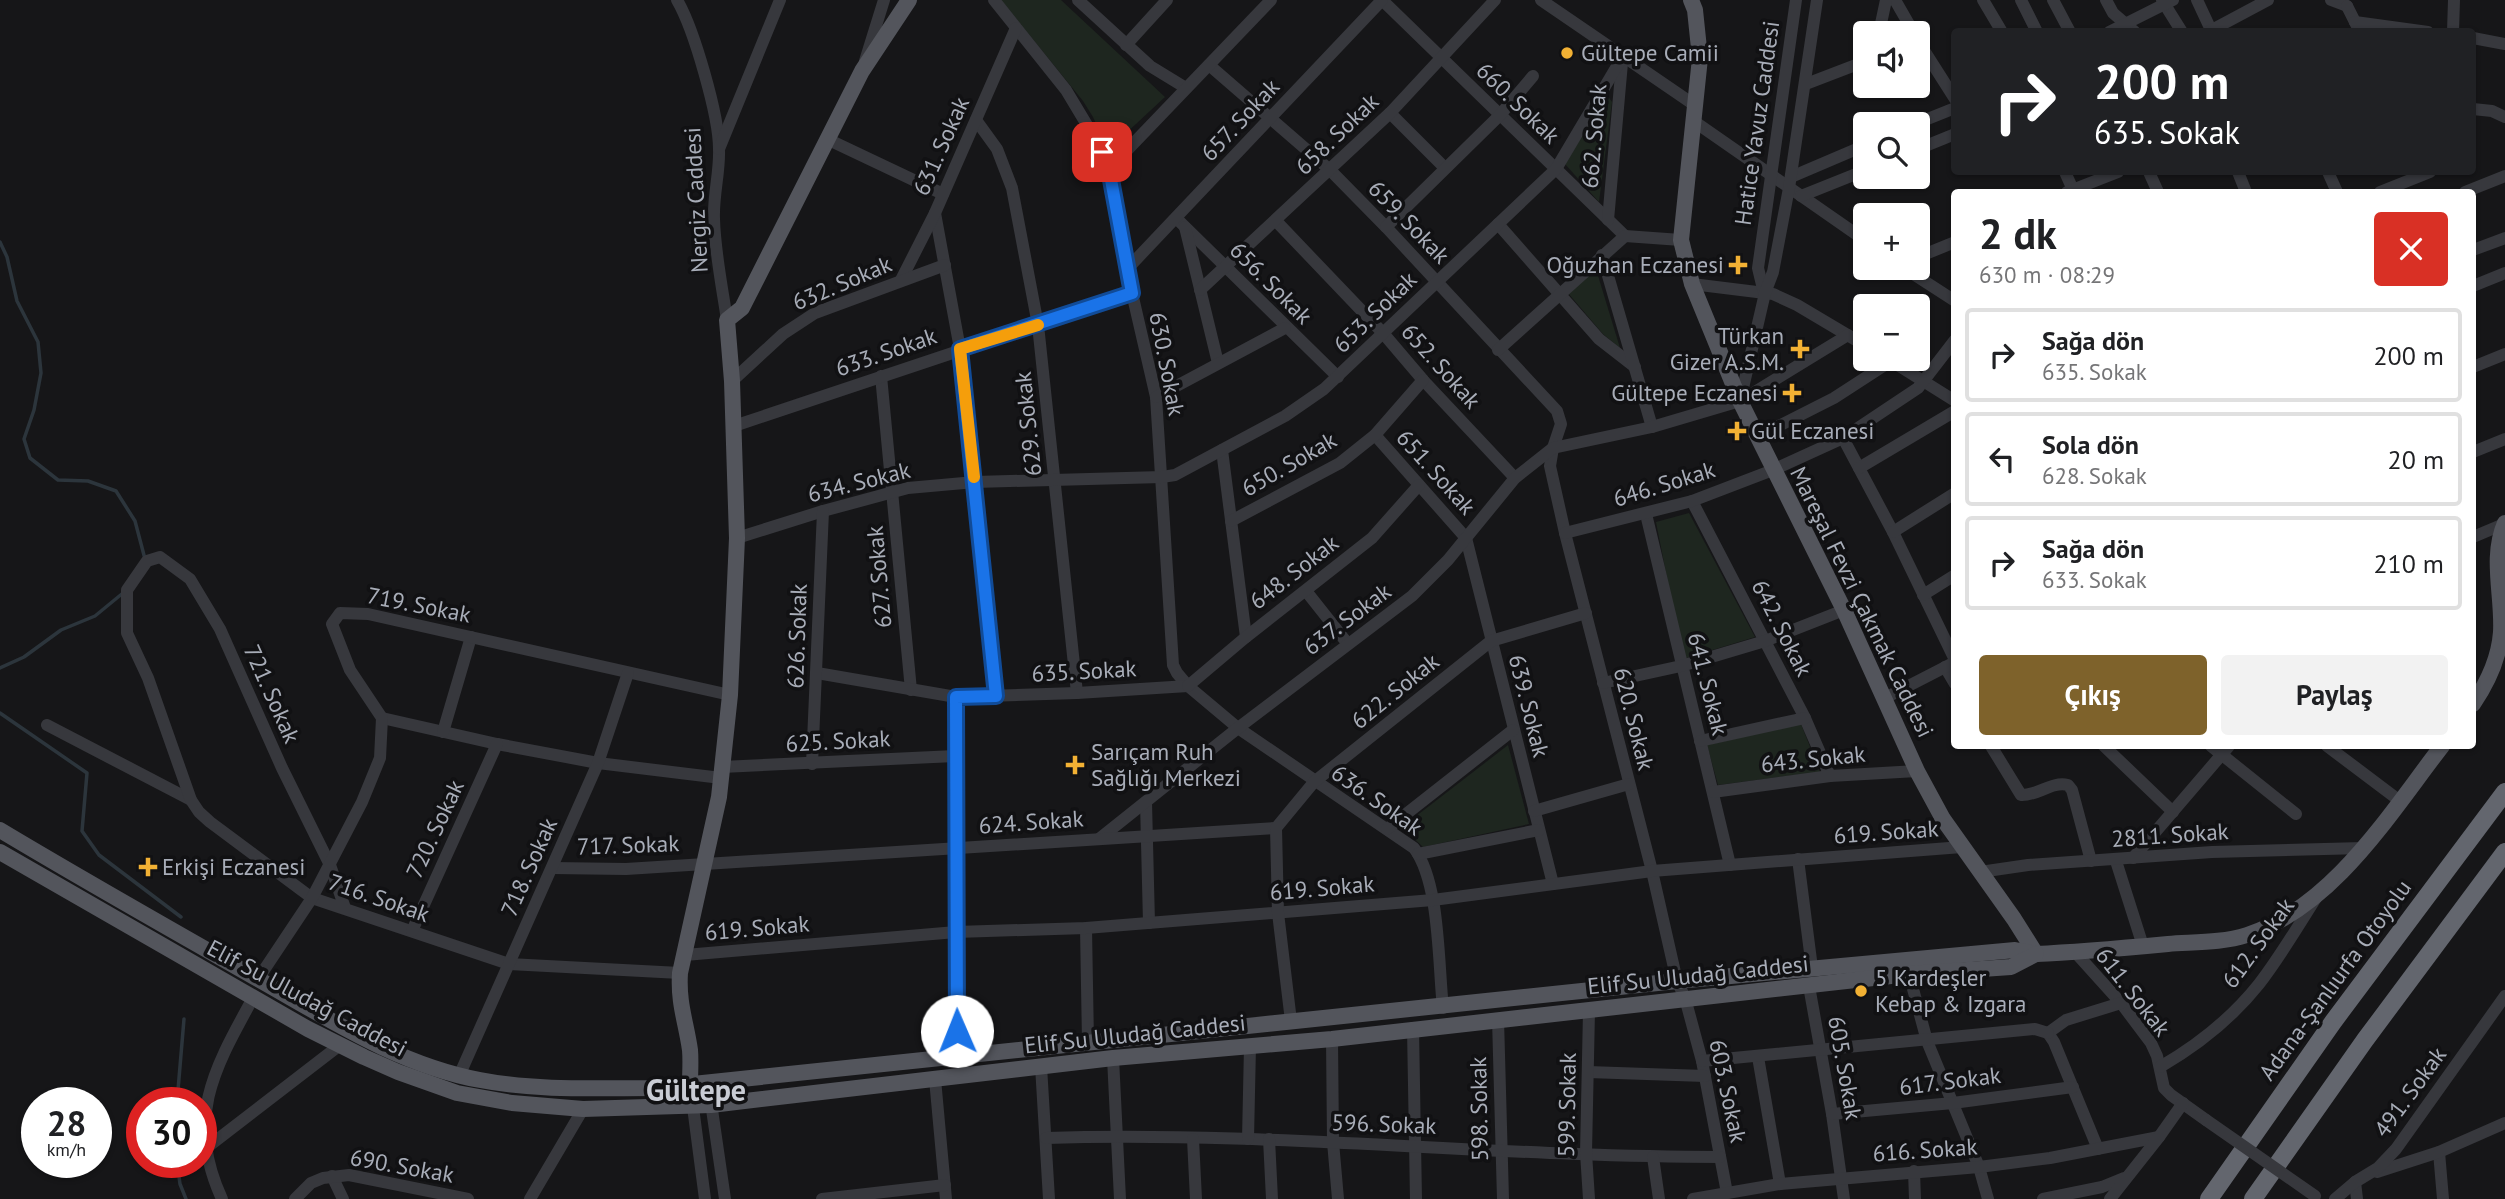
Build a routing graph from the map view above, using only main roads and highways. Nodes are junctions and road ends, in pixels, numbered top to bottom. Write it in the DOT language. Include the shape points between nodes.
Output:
graph roads {
  1 [pos="909,0"];
  2 [pos="1691,0"];
  3 [pos="2505,523"];
  4 [pos="2502,609"];
  5 [pos="2476,694"];
  6 [pos="2440,749"];
  7 [pos="2505,792"];
  8 [pos="0,830"];
  9 [pos="0,852"];
  10 [pos="2505,852"];
  11 [pos="2036,954"];
  12 [pos="690,1051"];
  13 [pos="708,1082"];
  14 [pos="690,1084"];
  15 [pos="2208,1199"];
  16 [pos="2253,1199"];
  1 -- 12 [label="main road" via="862,71 741,308 727,320 737,538 730,695 722,772 680,973 679,1001"];
  2 -- 11 [label="main road, Mareşal Fevzi Çakmak Caddesi" via="1700,58 1681,240 1692,284 1740,401 1844,610 1917,771 1943,819"];
  3 -- 4 [label="main road" via="2497,552"];
  4 -- 5 [label="main road" via="2494,666"];
  6 -- 11 [label="main road, Elif Su Uludağ Caddesi" via="2363,848 2293,913 2228,939"];
  7 -- 15 [label="highway, Adana-Şanlıurfa Otoyolu"];
  8 -- 14 [label="main road, Elif Su Uludağ Caddesi" via="377,1045 459,1076 546,1087"];
  9 -- 11 [label="main road, Elif Su Uludağ Caddesi" via="253,998 398,1072 457,1093 583,1109 711,1105 1113,1058 2011,967"];
  10 -- 16 [label="highway"];
  11 -- 13 [label="main road, Elif Su Uludağ Caddesi" via="2015,950 1677,981"];
  12 -- 13 [label="main road"];
  12 -- 14 [label="main road"];
  13 -- 14 [label="main road, Elif Su Uludağ Caddesi"];
}
